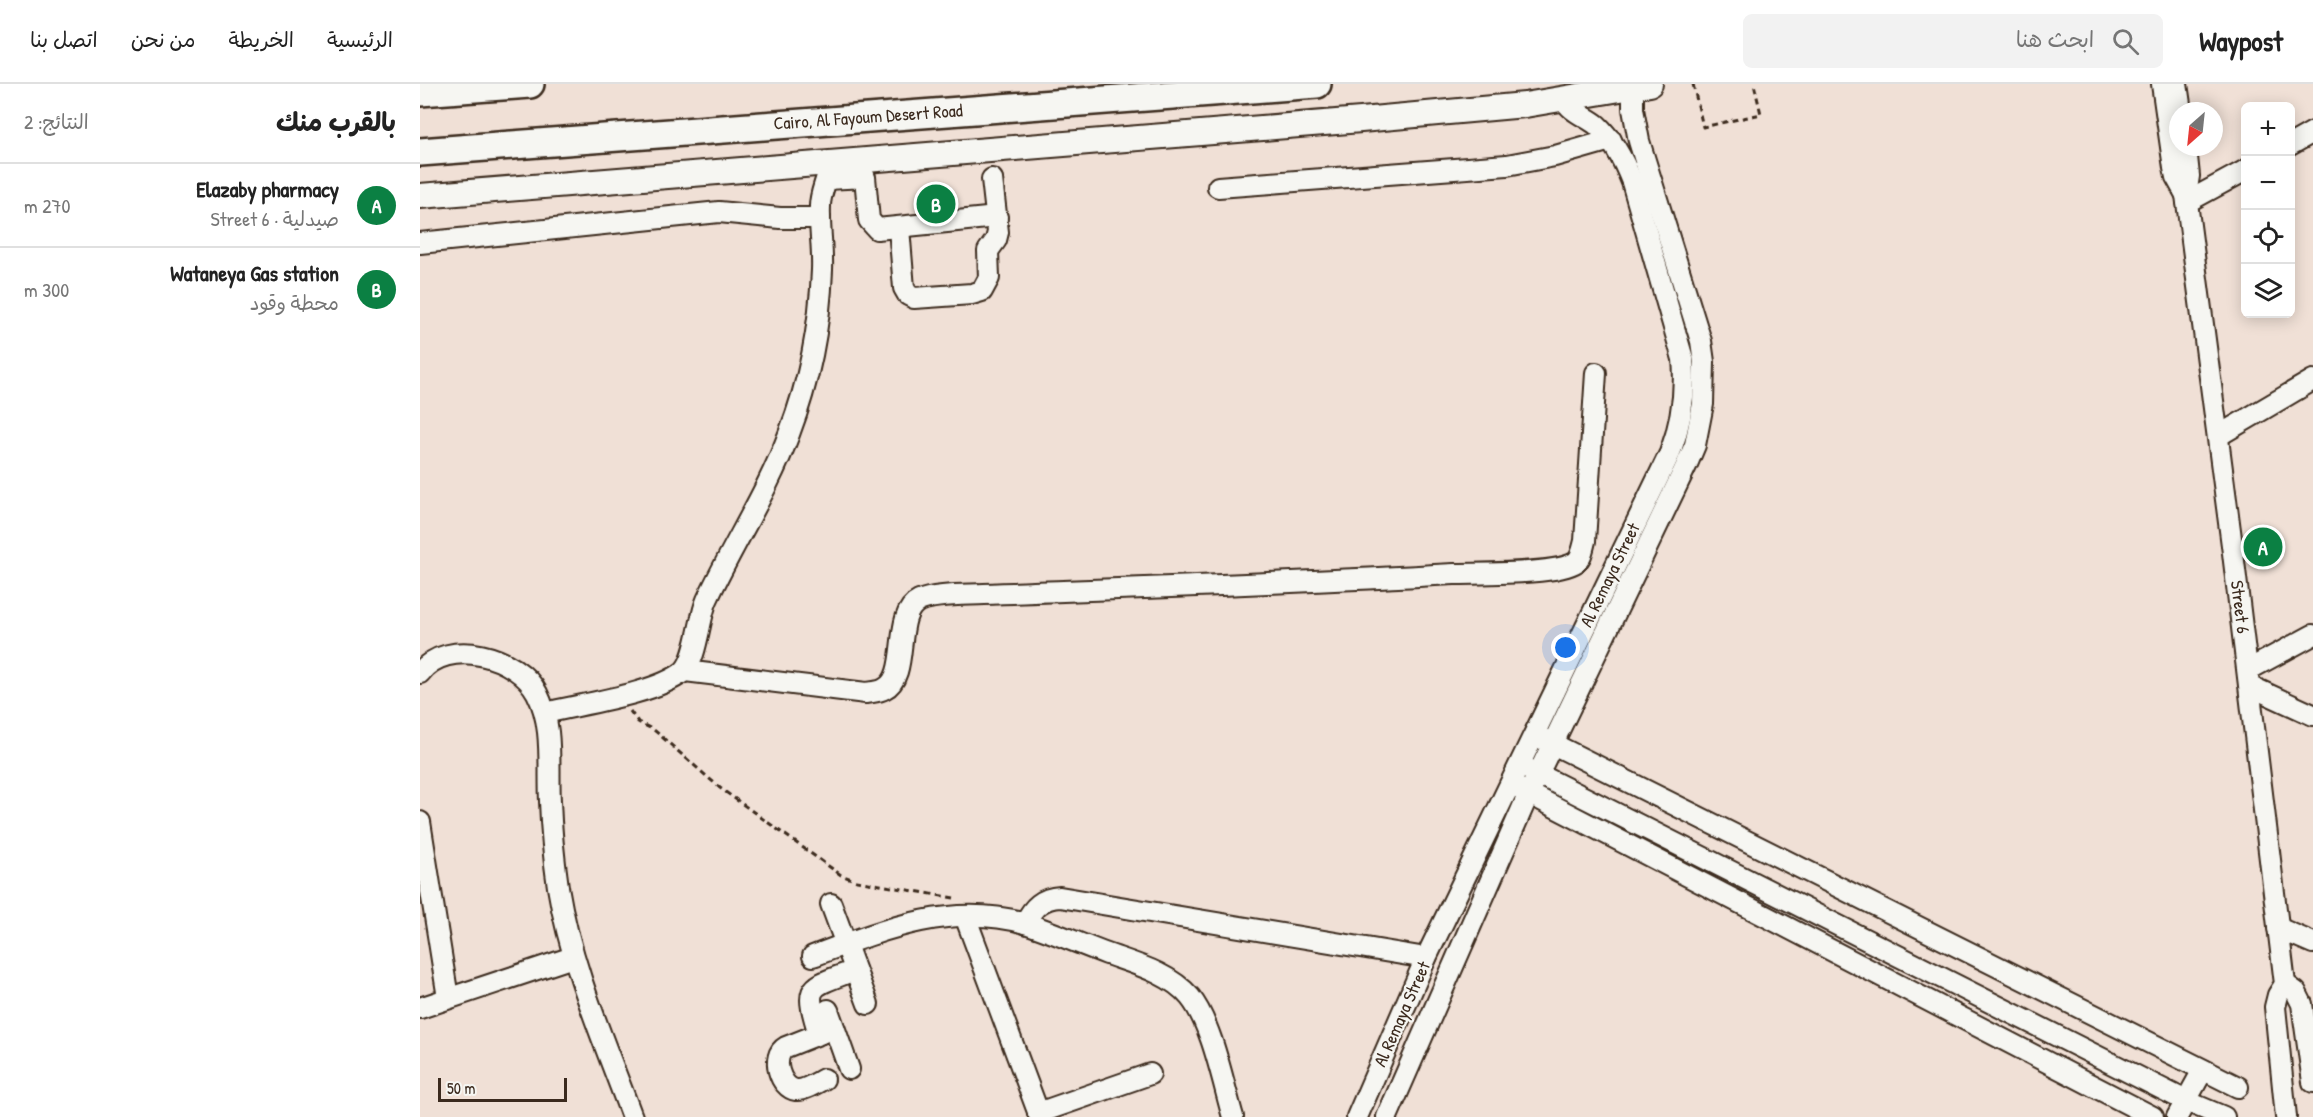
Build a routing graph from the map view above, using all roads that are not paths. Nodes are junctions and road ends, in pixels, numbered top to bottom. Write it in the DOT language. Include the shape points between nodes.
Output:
graph roads {
  1 [pos="422,84"];
  2 [pos="530,84"];
  3 [pos="1317,84"];
  4 [pos="2162,84"];
  5 [pos="2177,84"];
  6 [pos="1642,86"];
  7 [pos="420,92"];
  8 [pos="1564,99"];
  9 [pos="2180,102"];
  10 [pos="2313,132"];
  11 [pos="1611,140"];
  12 [pos="2295,142"];
  13 [pos="420,152"];
  14 [pos="2187,156"];
  15 [pos="828,171"];
  16 [pos="2241,172"];
  17 [pos="992,179"];
  18 [pos="1218,188"];
  19 [pos="420,196"];
  20 [pos="2187,198"];
  21 [pos="997,217"];
  22 [pos="820,218"];
  23 [pos="899,228"];
  24 [pos="420,243"];
  25 [pos="1596,373"];
  26 [pos="2313,380"];
  27 [pos="2218,436"];
  28 [pos="2313,635"];
  29 [pos="685,671"];
  30 [pos="420,673"];
  31 [pos="2249,678"];
  32 [pos="545,713"];
  33 [pos="2313,715"];
  34 [pos="1533,734"];
  35 [pos="1553,744"];
  36 [pos="1519,764"];
  37 [pos="1538,774"];
  38 [pos="1509,783"];
  39 [pos="1529,794"];
  40 [pos="420,822"];
  41 [pos="831,904"];
  42 [pos="965,916"];
  43 [pos="1025,923"];
  44 [pos="2278,928"];
  45 [pos="2313,943"];
  46 [pos="845,944"];
  47 [pos="813,956"];
  48 [pos="573,957"];
  49 [pos="1426,958"];
  50 [pos="855,970"];
  51 [pos="2285,984"];
  52 [pos="448,998"];
  53 [pos="868,1004"];
  54 [pos="420,1008"];
  55 [pos="827,1024"];
  56 [pos="849,1070"];
  57 [pos="2203,1070"];
  58 [pos="1150,1074"];
  59 [pos="824,1079"];
  60 [pos="2313,1083"];
  61 [pos="2238,1088"];
  62 [pos="2182,1109"];
  63 [pos="1039,1115"];
  64 [pos="633,1117"];
  65 [pos="1233,1117"];
  66 [pos="1357,1117"];
  67 [pos="1388,1117"];
  68 [pos="2153,1117"];
  69 [pos="2224,1117"];
  70 [pos="2286,1117"];
  1 -- 7 [label="street"];
  2 -- 7 [label="highway"];
  3 -- 13 [label="highway, Cairo, Al Fayoum Desert Road"];
  4 -- 20 [label="street, Street 6" via="2174,168"];
  5 -- 9 [label="street"];
  6 -- 8 [label="main road"];
  6 -- 35 [label="street, Al Remaya Street" via="1634,109 1639,141 1701,341 1703,404 1687,464"];
  8 -- 11 [label="street, Al Remaya Street"];
  8 -- 15 [label="main road"];
  10 -- 12 [label="street"];
  11 -- 18 [label="street" via="1507,165"];
  11 -- 34 [label="street, Al Remaya Street" via="1632,182 1666,293 1683,359 1684,397 1670,453"];
  14 -- 20 [label="street, Street 6"];
  15 -- 19 [label="main road"];
  15 -- 22 [label="street" via="820,200"];
  15 -- 23 [label="street" via="865,177 871,224 881,230"];
  16 -- 20 [label="street"];
  17 -- 21 [label="street"];
  20 -- 27 [label="street, Street 6"];
  21 -- 23 [label="street"];
  21 -- 23 [label="street" via="998,236 987,253 988,283 982,291 972,294 914,298 908,295 903,285"];
  22 -- 24 [label="street" via="719,212"];
  22 -- 29 [label="street" via="820,300 798,410 779,458 706,603"];
  25 -- 29 [label="street" via="1585,541 1581,556 1564,566 920,600 908,615 895,677 884,689 866,693"];
  26 -- 27 [label="street"];
  27 -- 31 [label="street, Street 6"];
  28 -- 31 [label="street"];
  29 -- 32 [label="street" via="657,687"];
  30 -- 32 [label="street" via="435,661 455,654 490,657 524,678 537,692"];
  31 -- 33 [label="street"];
  31 -- 44 [label="street, Street 6"];
  32 -- 48 [label="street" via="555,862"];
  34 -- 35 [label="street"];
  34 -- 36 [label="street, Al Remaya Street"];
  35 -- 37 [label="street, Al Remaya Street"];
  35 -- 57 [label="street"];
  36 -- 37 [label="street"];
  36 -- 38 [label="street, Al Remaya Street"];
  37 -- 39 [label="street, Al Remaya Street"];
  37 -- 62 [label="street"];
  38 -- 39 [label="street"];
  38 -- 49 [label="street, Al Remaya Street"];
  39 -- 67 [label="street, Al Remaya Street"];
  39 -- 68 [label="street"];
  40 -- 52 [label="street"];
  41 -- 46 [label="street"];
  42 -- 43 [label="street"];
  42 -- 46 [label="street" via="904,924"];
  42 -- 63 [label="street"];
  43 -- 49 [label="street" via="1036,906 1060,897"];
  43 -- 65 [label="street" via="1155,972 1189,995 1203,1017"];
  44 -- 45 [label="street"];
  44 -- 51 [label="street, Street 6"];
  46 -- 47 [label="street"];
  46 -- 50 [label="street"];
  48 -- 52 [label="street"];
  48 -- 64 [label="street"];
  49 -- 66 [label="street, Al Remaya Street"];
  50 -- 53 [label="street"];
  50 -- 55 [label="street" via="812,991 810,1005"];
  51 -- 60 [label="street" via="2296,992 2302,1004"];
  51 -- 70 [label="street, Street 6" via="2275,1007"];
  52 -- 54 [label="street"];
  55 -- 56 [label="street"];
  55 -- 59 [label="street" via="782,1050 777,1062 785,1083 792,1089 801,1090"];
  57 -- 61 [label="street"];
  57 -- 62 [label="street"];
  58 -- 63 [label="street"];
  62 -- 69 [label="street"];
}
